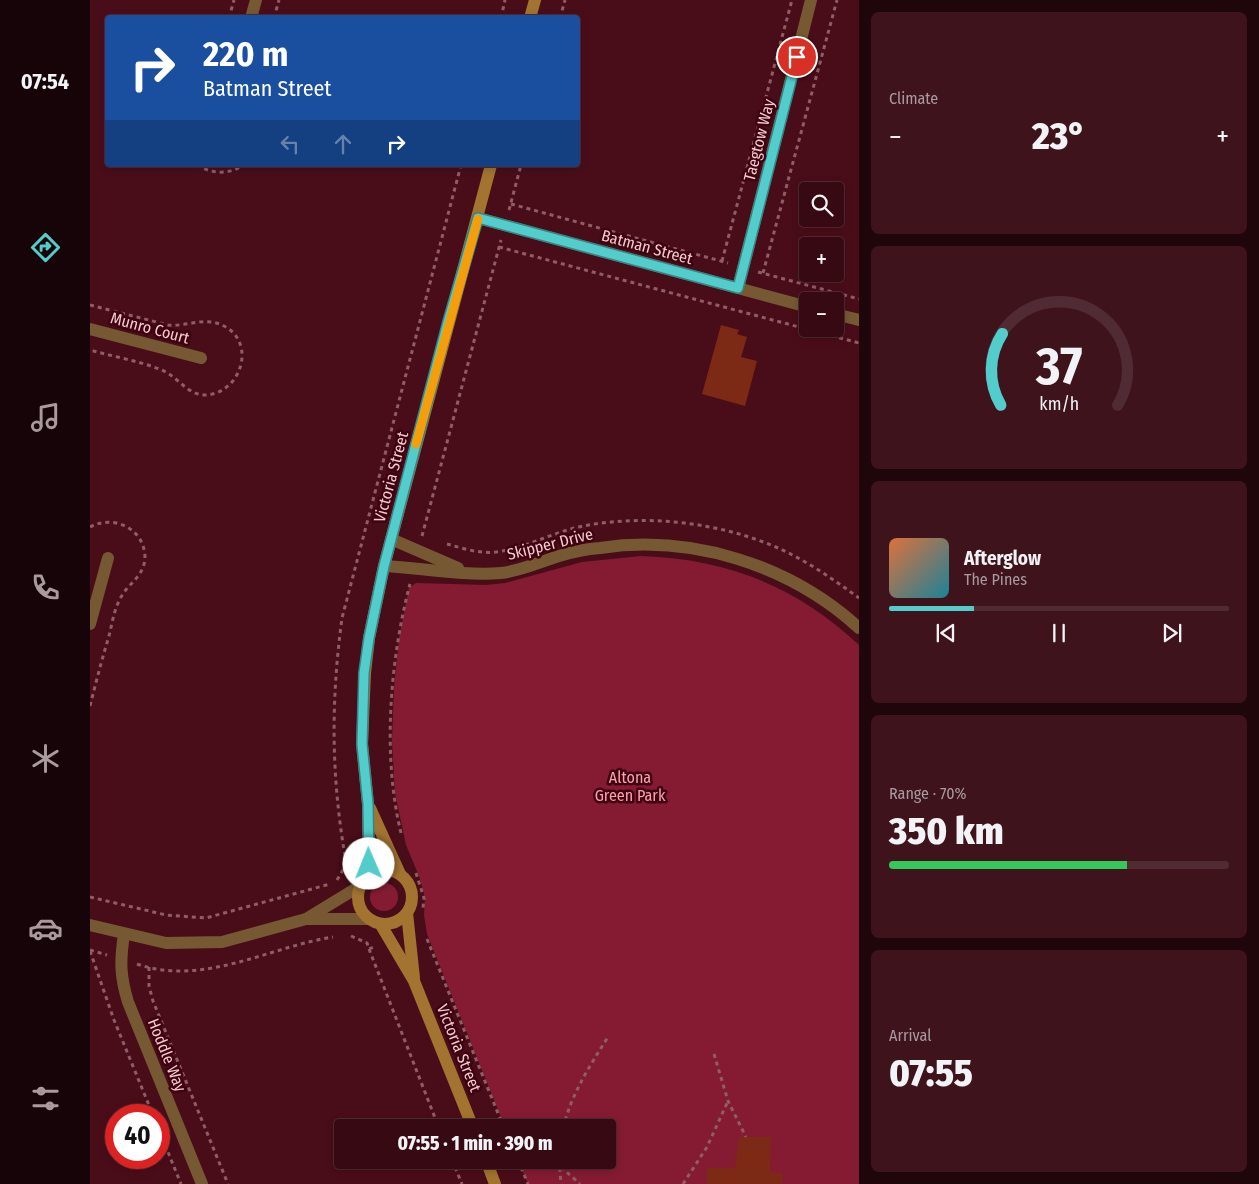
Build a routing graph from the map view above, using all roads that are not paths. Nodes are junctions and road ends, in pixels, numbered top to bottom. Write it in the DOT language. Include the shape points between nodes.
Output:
graph roads {
  1 [pos="256,0"];
  2 [pos="535,0"];
  3 [pos="811,0"];
  4 [pos="252,15"];
  5 [pos="531,15"];
  6 [pos="491,167"];
  7 [pos="478,218"];
  8 [pos="738,288"];
  9 [pos="799,305"];
  10 [pos="844,316"];
  11 [pos="859,320"];
  12 [pos="90,329"];
  13 [pos="201,358"];
  14 [pos="391,539"];
  15 [pos="108,558"];
  16 [pos="384,566"];
  17 [pos="467,572"];
  18 [pos="90,624"];
  19 [pos="859,628"];
  20 [pos="368,804"];
  21 [pos="400,874"];
  22 [pos="369,875"];
  23 [pos="360,886"];
  24 [pos="407,913"];
  25 [pos="306,918"];
  26 [pos="368,919"];
  27 [pos="381,924"];
  28 [pos="90,925"];
  29 [pos="124,934"];
  30 [pos="414,981"];
  31 [pos="469,1119"];
  32 [pos="489,1169"];
  33 [pos="202,1184"];
  34 [pos="495,1184"];
  1 -- 4 [label="street"];
  2 -- 5 [label="street"];
  3 -- 8 [label="street, Taegtow Way"];
  6 -- 7 [label="street, Victoria Street"];
  7 -- 8 [label="street, Batman Street"];
  7 -- 14 [label="street, Victoria Street"];
  8 -- 9 [label="street, Batman Street"];
  10 -- 11 [label="street"];
  12 -- 13 [label="street, Munro Court"];
  14 -- 16 [label="street, Victoria Street"];
  14 -- 17 [label="street, Skipper Drive"];
  15 -- 18 [label="street"];
  16 -- 17 [label="street, Skipper Drive"];
  16 -- 20 [label="street, Victoria Street" via="364,673 362,744"];
  17 -- 19 [label="street, Skipper Drive" via="504,572 601,547 660,545 694,549 752,563 780,575 828,603"];
  20 -- 21 [label="street, Victoria Street"];
  20 -- 22 [label="street, Victoria Street"];
  21 -- 22 [label="street" via="384,870"];
  21 -- 24 [label="street" via="412,892"];
  22 -- 23 [label="street"];
  23 -- 25 [label="street"];
  23 -- 26 [label="street" via="358,904"];
  24 -- 27 [label="street" via="396,922"];
  24 -- 30 [label="street, Victoria Street"];
  25 -- 26 [label="street"];
  25 -- 29 [label="street" via="222,942 166,943"];
  26 -- 27 [label="street"];
  27 -- 30 [label="street, Victoria Street"];
  28 -- 29 [label="street"];
  29 -- 33 [label="street, Hoddle Way" via="120,962 128,1002"];
  30 -- 31 [label="street, Victoria Street"];
  32 -- 34 [label="street"];
}
